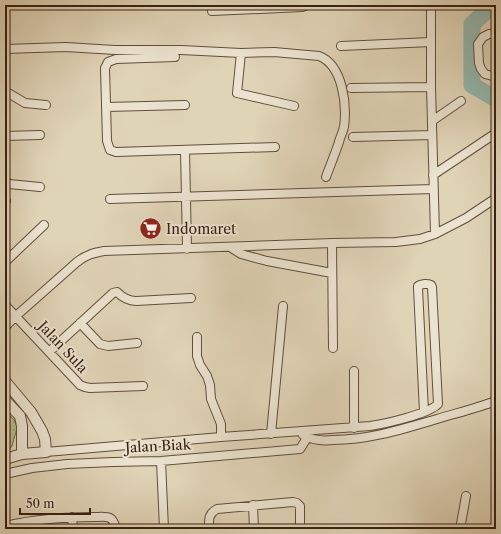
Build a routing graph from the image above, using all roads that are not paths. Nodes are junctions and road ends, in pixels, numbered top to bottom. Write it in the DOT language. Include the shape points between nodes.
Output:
graph roads {
  1 [pos="307,5"];
  2 [pos="431,5"];
  3 [pos="212,11"];
  4 [pos="492,34"];
  5 [pos="431,42"];
  6 [pos="341,46"];
  7 [pos="5,49"];
  8 [pos="241,52"];
  9 [pos="176,58"];
  10 [pos="496,77"];
  11 [pos="431,87"];
  12 [pos="351,88"];
  13 [pos="5,92"];
  14 [pos="461,101"];
  15 [pos="46,105"];
  16 [pos="185,105"];
  17 [pos="294,106"];
  18 [pos="106,107"];
  19 [pos="432,121"];
  20 [pos="496,134"];
  21 [pos="40,135"];
  22 [pos="432,135"];
  23 [pos="5,136"];
  24 [pos="353,137"];
  25 [pos="275,147"];
  26 [pos="185,150"];
  27 [pos="433,175"];
  28 [pos="326,177"];
  29 [pos="5,180"];
  30 [pos="40,186"];
  31 [pos="433,190"];
  32 [pos="186,197"];
  33 [pos="496,198"];
  34 [pos="110,199"];
  35 [pos="44,225"];
  36 [pos="435,234"];
  37 [pos="332,243"];
  38 [pos="230,247"];
  39 [pos="187,249"];
  40 [pos="5,262"];
  41 [pos="332,273"];
  42 [pos="191,298"];
  43 [pos="5,305"];
  44 [pos="283,306"];
  45 [pos="16,316"];
  46 [pos="80,322"];
  47 [pos="5,326"];
  48 [pos="197,337"];
  49 [pos="137,343"];
  50 [pos="435,345"];
  51 [pos="421,346"];
  52 [pos="333,348"];
  53 [pos="49,352"];
  54 [pos="354,371"];
  55 [pos="5,381"];
  56 [pos="143,386"];
  57 [pos="5,400"];
  58 [pos="496,401"];
  59 [pos="424,412"];
  60 [pos="354,428"];
  61 [pos="298,432"];
  62 [pos="270,434"];
  63 [pos="221,437"];
  64 [pos="307,438"];
  65 [pos="46,452"];
  66 [pos="22,454"];
  67 [pos="5,459"];
  68 [pos="161,461"];
  69 [pos="5,474"];
  70 [pos="466,496"];
  71 [pos="253,505"];
  72 [pos="72,517"];
  73 [pos="26,525"];
  74 [pos="5,526"];
  75 [pos="73,529"];
  76 [pos="116,529"];
  77 [pos="164,529"];
  78 [pos="209,529"];
  79 [pos="254,529"];
  80 [pos="300,529"];
  81 [pos="460,529"];
  1 -- 3 [label="street"];
  2 -- 5 [label="street"];
  4 -- 10 [label="street" via="482,37 478,44 479,63 485,74"];
  5 -- 6 [label="street"];
  5 -- 11 [label="street"];
  7 -- 8 [label="street" via="66,47"];
  8 -- 17 [label="street" via="237,93"];
  8 -- 28 [label="street" via="319,56 331,64 339,79 345,105 344,128"];
  9 -- 18 [label="street" via="116,59 108,62 105,68"];
  11 -- 12 [label="street"];
  11 -- 19 [label="street"];
  13 -- 15 [label="street" via="25,103"];
  14 -- 19 [label="street"];
  16 -- 18 [label="street"];
  18 -- 26 [label="street" via="107,141 110,150"];
  19 -- 22 [label="street"];
  20 -- 27 [label="street"];
  21 -- 23 [label="street"];
  22 -- 24 [label="street"];
  22 -- 27 [label="street"];
  25 -- 26 [label="street"];
  26 -- 32 [label="street"];
  27 -- 31 [label="street"];
  29 -- 30 [label="street" via="9,184"];
  31 -- 32 [label="street"];
  31 -- 36 [label="street"];
  32 -- 34 [label="street"];
  32 -- 39 [label="street"];
  33 -- 36 [label="street"];
  35 -- 40 [label="street"];
  36 -- 37 [label="street" via="396,242"];
  37 -- 38 [label="street"];
  37 -- 41 [label="street"];
  38 -- 39 [label="street"];
  38 -- 41 [label="street" via="241,254 267,261"];
  39 -- 45 [label="street" via="104,252 85,256"];
  41 -- 52 [label="street"];
  42 -- 46 [label="street" via="129,301 117,292 112,293"];
  43 -- 45 [label="street, Jalan Sula"];
  44 -- 62 [label="street"];
  45 -- 47 [label="street"];
  45 -- 53 [label="street, Jalan Sula"];
  46 -- 49 [label="street" via="100,344 108,346"];
  46 -- 53 [label="street"];
  48 -- 63 [label="street" via="197,356 210,385"];
  50 -- 51 [label="street"];
  50 -- 51 [label="street" via="430,284 418,286"];
  50 -- 59 [label="street, Jalan Biak" via="438,404"];
  51 -- 59 [label="street"];
  53 -- 56 [label="street, Jalan Sula" via="80,385 85,387"];
  54 -- 60 [label="street"];
  55 -- 65 [label="street" via="31,412 42,431"];
  57 -- 66 [label="street" via="20,416"];
  58 -- 64 [label="street" via="373,437 338,440"];
  59 -- 60 [label="street, Jalan Biak" via="385,424"];
  60 -- 61 [label="street, Jalan Biak"];
  61 -- 62 [label="street, Jalan Biak"];
  61 -- 64 [label="street"];
  62 -- 63 [label="street, Jalan Biak"];
  63 -- 65 [label="street, Jalan Biak"];
  64 -- 68 [label="street, Jalan Biak" via="300,449"];
  65 -- 66 [label="street, Jalan Biak"];
  66 -- 67 [label="street, Jalan Biak"];
  68 -- 69 [label="street, Jalan Biak" via="67,464"];
  68 -- 77 [label="street"];
  70 -- 81 [label="street"];
  71 -- 78 [label="street" via="217,508 209,518"];
  71 -- 79 [label="street"];
  71 -- 80 [label="street" via="297,503 300,506"];
  72 -- 73 [label="street"];
  72 -- 75 [label="street"];
  72 -- 76 [label="street" via="110,518"];
  73 -- 74 [label="street"];
}
